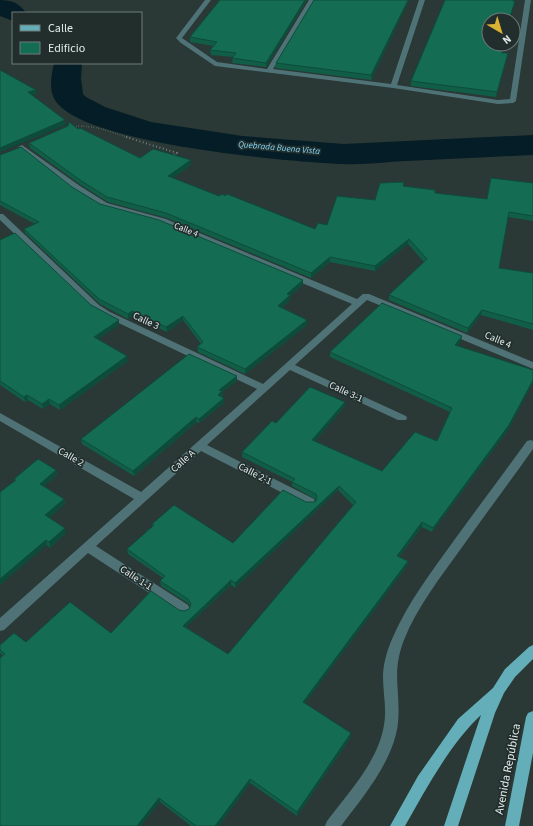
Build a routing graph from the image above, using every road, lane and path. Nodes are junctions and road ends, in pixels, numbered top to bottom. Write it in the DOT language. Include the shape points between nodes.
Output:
graph roads {
  1 [pos="208,0"];
  2 [pos="312,0"];
  3 [pos="422,0"];
  4 [pos="528,0"];
  5 [pos="269,71"];
  6 [pos="392,86"];
  7 [pos="66,128"];
  8 [pos="22,147"];
  9 [pos="171,157"];
  10 [pos="0,216"];
  11 [pos="362,300"];
  12 [pos="289,366"];
  13 [pos="533,366"];
  14 [pos="264,388"];
  15 [pos="0,416"];
  16 [pos="402,418"];
  17 [pos="533,445"];
  18 [pos="200,446"];
  19 [pos="142,498"];
  20 [pos="310,502"];
  21 [pos="88,547"];
  22 [pos="184,610"];
  23 [pos="0,626"];
  24 [pos="533,651"];
  25 [pos="499,689"];
  26 [pos="533,717"];
  27 [pos="332,826"];
  28 [pos="397,826"];
  29 [pos="451,826"];
  30 [pos="512,826"];
  1 -- 5 [label="street" via="179,38 215,64"];
  2 -- 5 [label="street"];
  3 -- 6 [label="street"];
  4 -- 6 [label="street" via="513,101 498,102"];
  5 -- 6 [label="street"];
  7 -- 9 [label="path" via="84,125 96,127 177,153"];
  8 -- 11 [label="street, Calle 4" via="104,205 163,221"];
  10 -- 14 [label="street, Calle 3" via="78,291 107,314"];
  11 -- 12 [label="street, Calle A"];
  11 -- 13 [label="street, Calle 4"];
  12 -- 14 [label="street, Calle A"];
  12 -- 16 [label="street, Calle 3-1"];
  14 -- 18 [label="street, Calle A"];
  15 -- 19 [label="street, Calle 2"];
  17 -- 27 [label="street" via="531,444 425,589 406,624 393,654 390,670 390,732 366,780"];
  18 -- 19 [label="street, Calle A"];
  18 -- 20 [label="street, Calle 2-1"];
  19 -- 21 [label="street, Calle A"];
  21 -- 22 [label="street, Calle 1-1"];
  21 -- 23 [label="street, Calle A"];
  24 -- 25 [label="main road" via="510,673"];
  25 -- 28 [label="main road" via="463,722 423,781"];
  25 -- 29 [label="main road" via="488,713"];
  26 -- 30 [label="main road, Avenida República"];
}
